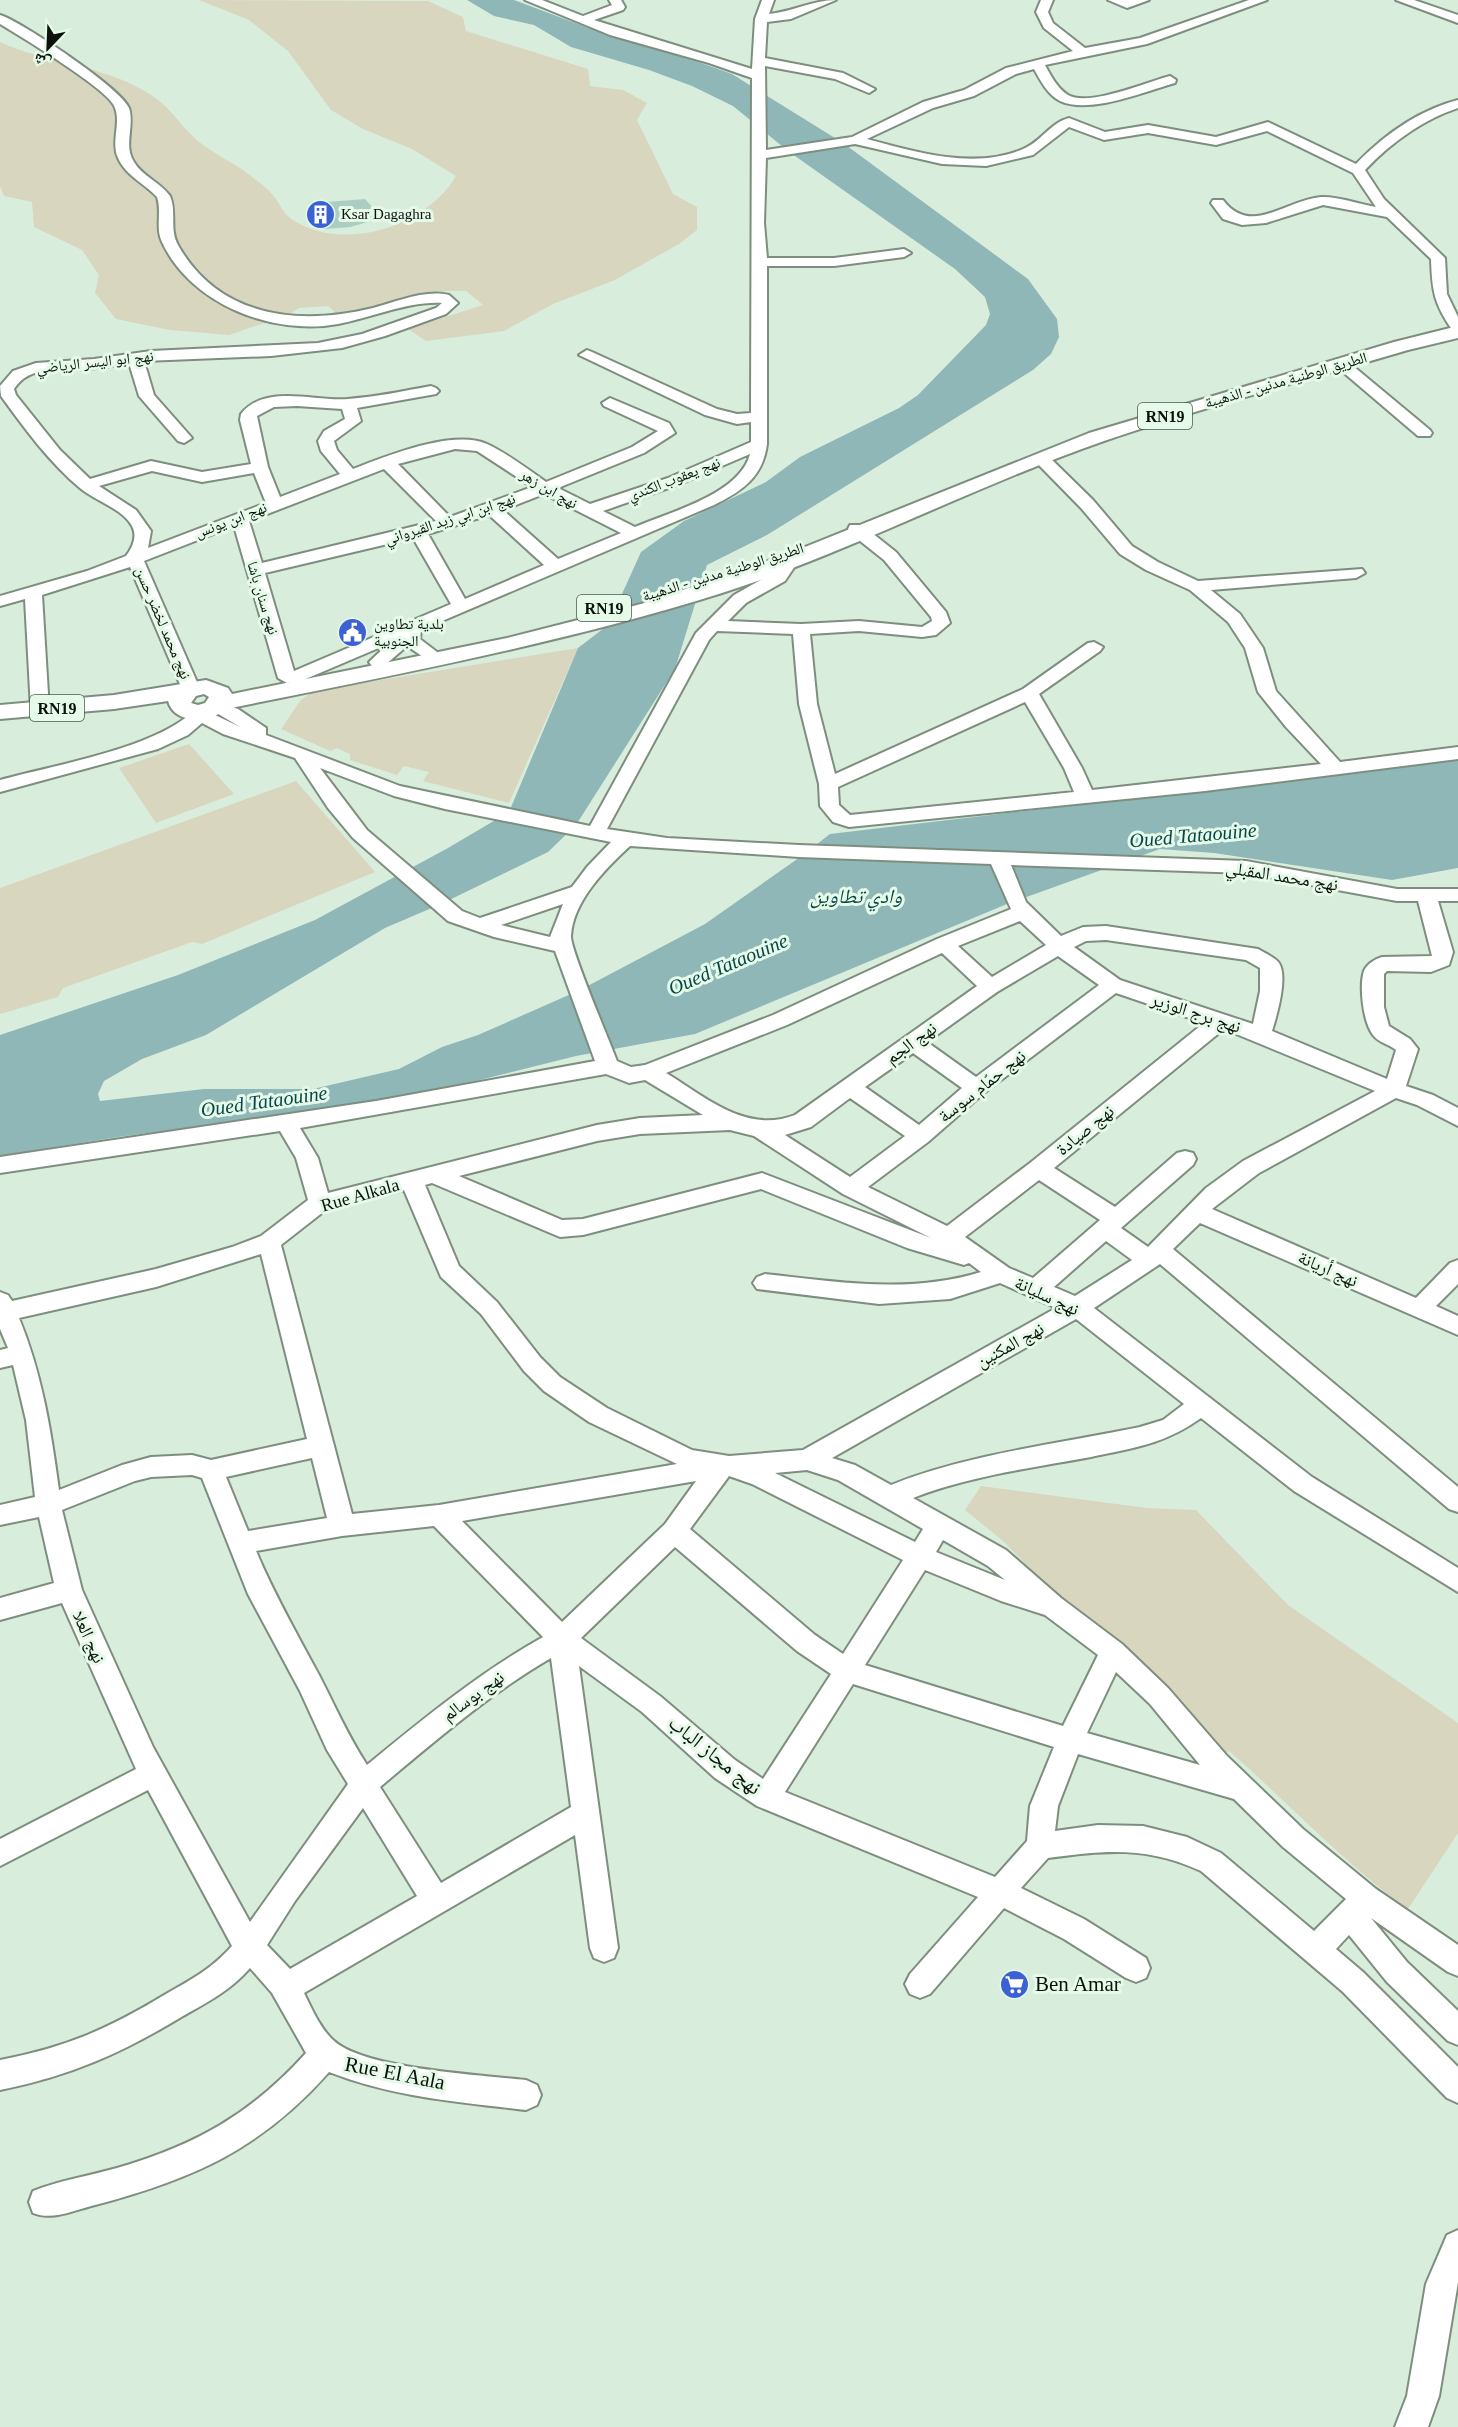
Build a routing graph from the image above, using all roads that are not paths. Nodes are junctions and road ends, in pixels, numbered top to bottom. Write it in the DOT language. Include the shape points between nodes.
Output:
graph roads {
  1 [pos="532,0"];
  2 [pos="615,0"];
  3 [pos="768,0"];
  4 [pos="830,0"];
  5 [pos="1047,0"];
  6 [pos="1114,0"];
  7 [pos="1143,0"];
  8 [pos="1261,0"];
  9 [pos="1402,0"];
  10 [pos="761,18"];
  11 [pos="0,19"];
  12 [pos="583,20"];
  13 [pos="1458,20"];
  14 [pos="1082,52"];
  15 [pos="758,62"];
  16 [pos="1037,63"];
  17 [pos="758,80"];
  18 [pos="1170,80"];
  19 [pos="868,89"];
  20 [pos="1458,104"];
  21 [pos="855,140"];
  22 [pos="760,155"];
  23 [pos="1358,171"];
  24 [pos="1218,203"];
  25 [pos="1392,214"];
  26 [pos="904,253"];
  27 [pos="760,262"];
  28 [pos="1458,330"];
  29 [pos="376,351"];
  30 [pos="203,353"];
  31 [pos="587,355"];
  32 [pos="135,358"];
  33 [pos="1342,364"];
  34 [pos="431,391"];
  35 [pos="610,403"];
  36 [pos="348,404"];
  37 [pos="760,417"];
  38 [pos="1424,434"];
  39 [pos="184,438"];
  40 [pos="464,444"];
  41 [pos="759,444"];
  42 [pos="1041,458"];
  43 [pos="387,462"];
  44 [pos="260,467"];
  45 [pos="350,476"];
  46 [pos="86,485"];
  47 [pos="543,487"];
  48 [pos="275,504"];
  49 [pos="492,509"];
  50 [pos="587,511"];
  51 [pos="240,517"];
  52 [pos="447,523"];
  53 [pos="866,528"];
  54 [pos="418,532"];
  55 [pos="634,533"];
  56 [pos="134,557"];
  57 [pos="791,560"];
  58 [pos="765,565"];
  59 [pos="555,566"];
  60 [pos="254,570"];
  61 [pos="1356,573"];
  62 [pos="1196,586"];
  63 [pos="33,594"];
  64 [pos="0,601"];
  65 [pos="461,606"];
  66 [pos="431,618"];
  67 [pos="711,626"];
  68 [pos="801,629"];
  69 [pos="413,632"];
  70 [pos="1094,647"];
  71 [pos="441,653"];
  72 [pos="379,666"];
  73 [pos="291,678"];
  74 [pos="1029,693"];
  75 [pos="200,704"];
  76 [pos="40,710"];
  77 [pos="0,712"];
  78 [pos="301,753"];
  79 [pos="1458,753"];
  80 [pos="1336,769"];
  81 [pos="0,770"];
  82 [pos="30,777"];
  83 [pos="828,784"];
  84 [pos="0,786"];
  85 [pos="1085,796"];
  86 [pos="586,830"];
  87 [pos="626,838"];
  88 [pos="998,858"];
  89 [pos="578,892"];
  90 [pos="1458,895"];
  91 [pos="1426,896"];
  92 [pos="1020,908"];
  93 [pos="479,925"];
  94 [pos="944,944"];
  95 [pos="562,945"];
  96 [pos="1059,946"];
  97 [pos="1113,986"];
  98 [pos="990,987"];
  99 [pos="1219,1022"];
  100 [pos="1261,1034"];
  101 [pos="912,1042"];
  102 [pos="606,1064"];
  103 [pos="648,1072"];
  104 [pos="849,1087"];
  105 [pos="976,1088"];
  106 [pos="1394,1090"];
  107 [pos="1458,1118"];
  108 [pos="730,1122"];
  109 [pos="286,1123"];
  110 [pos="762,1130"];
  111 [pos="920,1136"];
  112 [pos="1185,1159"];
  113 [pos="0,1165"];
  114 [pos="1038,1168"];
  115 [pos="422,1177"];
  116 [pos="851,1188"];
  117 [pos="320,1203"];
  118 [pos="1199,1212"];
  119 [pos="1111,1224"];
  120 [pos="949,1237"];
  121 [pos="268,1242"];
  122 [pos="1155,1256"];
  123 [pos="977,1259"];
  124 [pos="1458,1269"];
  125 [pos="1001,1274"];
  126 [pos="765,1283"];
  127 [pos="1035,1290"];
  128 [pos="2,1306"];
  129 [pos="1077,1307"];
  130 [pos="1419,1309"];
  131 [pos="1458,1326"];
  132 [pos="11,1357"];
  133 [pos="1202,1404"];
  134 [pos="320,1446"];
  135 [pos="807,1460"];
  136 [pos="721,1467"];
  137 [pos="211,1470"];
  138 [pos="890,1496"];
  139 [pos="1458,1502"];
  140 [pos="48,1505"];
  141 [pos="0,1515"];
  142 [pos="439,1515"];
  143 [pos="940,1524"];
  144 [pos="342,1526"];
  145 [pos="674,1531"];
  146 [pos="242,1543"];
  147 [pos="921,1557"];
  148 [pos="1458,1581"];
  149 [pos="69,1590"];
  150 [pos="1052,1606"];
  151 [pos="0,1609"];
  152 [pos="562,1638"];
  153 [pos="1113,1652"];
  154 [pos="848,1671"];
  155 [pos="1070,1740"];
  156 [pos="153,1774"];
  157 [pos="364,1784"];
  158 [pos="1243,1790"];
  159 [pos="767,1797"];
  160 [pos="585,1814"];
  161 [pos="1040,1846"];
  162 [pos="0,1853"];
  163 [pos="1002,1893"];
  164 [pos="435,1899"];
  165 [pos="1358,1906"];
  166 [pos="604,1947"];
  167 [pos="249,1948"];
  168 [pos="1314,1951"];
  169 [pos="1458,1962"];
  170 [pos="1136,1968"];
  171 [pos="920,1984"];
  172 [pos="285,1988"];
  173 [pos="1458,2031"];
  174 [pos="325,2054"];
  175 [pos="0,2075"];
  176 [pos="1458,2088"];
  177 [pos="526,2095"];
  178 [pos="44,2202"];
  179 [pos="1458,2246"];
  180 [pos="1411,2427"];
  1 -- 12 [label="street"];
  2 -- 12 [label="street" via="619,7"];
  3 -- 10 [label="street"];
  4 -- 10 [label="street" via="787,16"];
  5 -- 14 [label="street" via="1042,12 1048,26"];
  6 -- 7 [label="street" via="1127,4"];
  8 -- 14 [label="street" via="1143,41"];
  9 -- 13 [label="street"];
  10 -- 15 [label="street"];
  11 -- 30 [label="street" via="50,49 119,101 125,120 121,150 131,170 163,196 166,239 189,272 221,298 260,314 305,323 342,319 430,298 444,298 451,303 441,311 340,344"];
  12 -- 17 [label="street"];
  14 -- 16 [label="street"];
  15 -- 17 [label="street"];
  15 -- 19 [label="street" via="838,76"];
  16 -- 18 [label="street" via="1060,95 1074,102"];
  16 -- 21 [label="street" via="1011,71 969,93 928,105"];
  17 -- 22 [label="street"];
  20 -- 23 [label="street" via="1394,139"];
  21 -- 22 [label="street"];
  21 -- 23 [label="street" via="920,158 972,160 1028,152 1069,122 1104,136 1148,129 1220,141 1268,126"];
  22 -- 27 [label="street"];
  23 -- 25 [label="street"];
  24 -- 25 [label="street" via="1228,216 1242,221 1266,219 1322,201"];
  25 -- 28 [label="street" via="1438,258 1440,294"];
  26 -- 27 [label="street" via="834,262"];
  27 -- 37 [label="street"];
  28 -- 33 [label="main road, الطريق الوطنية مدنين - الذهيبة / RN19"];
  29 -- 30 [label="street" via="277,364 241,362"];
  30 -- 32 [label="street, نهج ابو اليسر الرياضي"];
  31 -- 37 [label="street" via="711,412 737,419"];
  32 -- 39 [label="street" via="147,396"];
  32 -- 46 [label="street, نهج ابو اليسر الرياضي" via="31,369 10,381 6,389"];
  33 -- 38 [label="street"];
  33 -- 42 [label="main road, الطريق الوطنية مدنين - الذهيبة / RN19" via="1096,436"];
  34 -- 36 [label="street"];
  35 -- 47 [label="street, نهج ابن ابي زيد القيرواني" via="667,429 668,433 638,450"];
  36 -- 44 [label="street" via="290,400 254,409 248,420"];
  36 -- 45 [label="street" via="353,421 330,434 326,441 329,451"];
  37 -- 41 [label="street"];
  40 -- 43 [label="street, نهج ابن يونس"];
  40 -- 47 [label="street, نهج ابن زهر" via="483,448"];
  41 -- 50 [label="street, نهج يعقوب الكندي" via="674,481"];
  41 -- 55 [label="street" via="756,463 747,480 708,502"];
  42 -- 53 [label="main road, الطريق الوطنية مدنين - الذهيبة / RN19"];
  42 -- 62 [label="street" via="1126,550"];
  43 -- 45 [label="street, نهج ابن يونس"];
  43 -- 52 [label="street"];
  44 -- 46 [label="street" via="202,477 151,466"];
  44 -- 48 [label="street"];
  45 -- 48 [label="street, نهج ابن يونس"];
  46 -- 56 [label="street, نهج ابو اليسر الرياضي" via="142,529 143,543"];
  47 -- 49 [label="street, نهج ابن ابي زيد القيرواني"];
  47 -- 50 [label="street, نهج ابن زهر"];
  48 -- 51 [label="street, نهج ابن يونس"];
  49 -- 52 [label="street, نهج ابن ابي زيد القيرواني"];
  49 -- 59 [label="street"];
  50 -- 55 [label="street, نهج ابن زهر"];
  51 -- 56 [label="street, نهج ابن يونس"];
  51 -- 60 [label="street, نهج سنان باشا"];
  52 -- 54 [label="street, نهج ابن ابي زيد القيرواني"];
  53 -- 57 [label="main road, الطريق الوطنية مدنين - الذهيبة / RN19"];
  53 -- 58 [label="main road, الطريق الوطنية مدنين - الذهيبة / RN19"];
  53 -- 68 [label="street" via="940,616 941,623 922,632 859,626"];
  54 -- 60 [label="street, نهج ابن ابي زيد القيرواني"];
  54 -- 65 [label="street"];
  55 -- 59 [label="street"];
  56 -- 63 [label="street, نهج ابن يونس"];
  56 -- 75 [label="street, نهج محمد لخضر حسن"];
  57 -- 58 [label="main road, الطريق الوطنية مدنين - الذهيبة / RN19"];
  57 -- 67 [label="street" via="779,577 740,599"];
  58 -- 71 [label="main road, الطريق الوطنية مدنين - الذهيبة / RN19" via="705,592 619,617"];
  59 -- 65 [label="street"];
  60 -- 73 [label="street, نهج سنان باشا"];
  61 -- 62 [label="street"];
  62 -- 80 [label="street" via="1245,631 1267,692"];
  63 -- 64 [label="street, نهج ابن يونس"];
  63 -- 76 [label="street"];
  65 -- 66 [label="street"];
  66 -- 69 [label="street"];
  66 -- 73 [label="street"];
  67 -- 68 [label="street"];
  67 -- 86 [label="street"];
  68 -- 83 [label="street" via="808,704"];
  69 -- 71 [label="street" via="411,640"];
  69 -- 72 [label="street"];
  70 -- 74 [label="street"];
  71 -- 72 [label="main road, الطريق الوطنية مدنين - الذهيبة / RN19"];
  72 -- 73 [label="main road, الطريق الوطنية مدنين - الذهيبة / RN19"];
  72 -- 75 [label="main road, الطريق الوطنية مدنين - الذهيبة / RN19"];
  73 -- 75 [label="main road, الطريق الوطنية مدنين - الذهيبة / RN19"];
  74 -- 83 [label="street"];
  74 -- 85 [label="street"];
  75 -- 76 [label="main road, الطريق الوطنية مدنين - الذهيبة / RN19" via="114,702"];
  75 -- 78 [label="street, نهج محمد المقبلي" via="230,730"];
  75 -- 82 [label="street" via="160,741"];
  76 -- 77 [label="main road, الطريق الوطنية مدنين - الذهيبة / RN19"];
  78 -- 86 [label="street, نهج محمد المقبلي" via="394,790"];
  78 -- 93 [label="street" via="360,834 455,916"];
  79 -- 80 [label="street"];
  80 -- 85 [label="street"];
  81 -- 82 [label="street"];
  82 -- 84 [label="street"];
  83 -- 85 [label="street" via="830,806 840,818 849,821"];
  86 -- 87 [label="street, نهج محمد المقبلي"];
  87 -- 88 [label="street, نهج محمد المقبلي" via="667,844"];
  87 -- 89 [label="street"];
  88 -- 91 [label="street, نهج محمد المقبلي" via="1246,867 1397,895"];
  88 -- 92 [label="street"];
  89 -- 93 [label="street"];
  89 -- 95 [label="street" via="562,929"];
  90 -- 91 [label="street, نهج محمد المقبلي"];
  91 -- 106 [label="street" via="1442,960 1431,965 1382,964 1374,972 1376,1024 1407,1049"];
  92 -- 94 [label="street"];
  92 -- 96 [label="street, نهج برج الوزير"];
  93 -- 95 [label="street"];
  94 -- 98 [label="street"];
  94 -- 103 [label="street" via="780,1020"];
  95 -- 102 [label="street"];
  96 -- 97 [label="street, نهج برج الوزير"];
  96 -- 98 [label="street, نهج الجم"];
  96 -- 100 [label="street, نهج الجم" via="1083,934 1106,933 1251,954 1270,965 1271,1001"];
  97 -- 99 [label="street, نهج برج الوزير"];
  97 -- 105 [label="street, نهج حمّام سوسة"];
  98 -- 101 [label="street, نهج الجم"];
  99 -- 100 [label="street, نهج برج الوزير"];
  99 -- 114 [label="street, نهج صيادة"];
  100 -- 106 [label="street, نهج برج الوزير"];
  101 -- 104 [label="street, نهج الجم"];
  101 -- 105 [label="street"];
  102 -- 103 [label="street, نهج سليانة" via="629,1075"];
  102 -- 109 [label="street" via="478,1092"];
  103 -- 108 [label="street, نهج سليانة"];
  104 -- 110 [label="street, نهج الجم" via="802,1121"];
  104 -- 111 [label="street"];
  105 -- 111 [label="street, نهج حمّام سوسة"];
  106 -- 107 [label="street, نهج برج الوزير" via="1425,1100"];
  106 -- 118 [label="street, نهج المكنين" via="1251,1167 1214,1194"];
  108 -- 110 [label="street, نهج سليانة"];
  108 -- 115 [label="street, Rue Alkala" via="640,1126"];
  109 -- 113 [label="street"];
  109 -- 117 [label="street" via="308,1158"];
  110 -- 116 [label="street, نهج سليانة"];
  111 -- 116 [label="street, نهج حمّام سوسة"];
  112 -- 119 [label="street"];
  114 -- 119 [label="street"];
  114 -- 120 [label="street, نهج صيادة"];
  115 -- 117 [label="street, Rue Alkala"];
  115 -- 123 [label="street" via="560,1229 583,1227 762,1181 915,1242"];
  115 -- 136 [label="street" via="450,1271 489,1308 552,1384 598,1415 661,1447"];
  116 -- 120 [label="street, نهج سليانة"];
  117 -- 121 [label="street, Rue Alkala"];
  118 -- 122 [label="street, نهج المكنين"];
  118 -- 130 [label="street, نهج أريانة"];
  119 -- 122 [label="street"];
  119 -- 127 [label="street"];
  120 -- 123 [label="street, نهج سليانة"];
  121 -- 128 [label="street, Rue Alkala" via="156,1278"];
  121 -- 134 [label="street"];
  122 -- 129 [label="street, نهج المكنين"];
  122 -- 139 [label="street"];
  123 -- 125 [label="street, نهج سليانة"];
  124 -- 130 [label="street"];
  125 -- 126 [label="street" via="950,1290 879,1295"];
  125 -- 127 [label="street, نهج سليانة"];
  127 -- 129 [label="street, نهج سليانة"];
  128 -- 132 [label="street, نهج العلا"];
  129 -- 133 [label="street, نهج سليانة"];
  129 -- 135 [label="street, نهج المكنين"];
  130 -- 131 [label="street, نهج أريانة"];
  132 -- 140 [label="street, نهج العلا" via="42,1439"];
  133 -- 138 [label="street" via="1171,1426 1140,1437 994,1466 923,1483"];
  133 -- 148 [label="street, نهج سليانة" via="1303,1484"];
  134 -- 137 [label="street"];
  134 -- 144 [label="street"];
  135 -- 136 [label="street, نهج المكنين"];
  135 -- 138 [label="street" via="846,1472"];
  136 -- 142 [label="street"];
  136 -- 145 [label="street, نهج بوسالم"];
  136 -- 147 [label="street" via="738,1468 761,1477"];
  137 -- 140 [label="street" via="192,1465 151,1467"];
  137 -- 146 [label="street"];
  138 -- 143 [label="street"];
  140 -- 141 [label="street"];
  140 -- 149 [label="street, نهج العلا"];
  142 -- 144 [label="street"];
  142 -- 152 [label="street, نهج مجاز الباب"];
  143 -- 147 [label="street"];
  143 -- 150 [label="street" via="997,1558"];
  144 -- 146 [label="street"];
  145 -- 152 [label="street, نهج بوسالم"];
  145 -- 154 [label="street" via="806,1643"];
  146 -- 157 [label="street" via="261,1594"];
  147 -- 150 [label="street" via="1008,1594"];
  147 -- 154 [label="street"];
  149 -- 151 [label="street"];
  149 -- 156 [label="street, نهج العلا"];
  150 -- 153 [label="street"];
  152 -- 157 [label="street, نهج بوسالم" via="442,1718"];
  152 -- 159 [label="street, نهج مجاز الباب" via="651,1704 725,1769"];
  152 -- 160 [label="street"];
  153 -- 155 [label="street"];
  153 -- 158 [label="street" via="1159,1696"];
  154 -- 155 [label="street"];
  154 -- 159 [label="street"];
  155 -- 158 [label="street"];
  155 -- 161 [label="street" via="1044,1806"];
  156 -- 162 [label="street"];
  156 -- 167 [label="street, نهج العلا"];
  157 -- 164 [label="street"];
  157 -- 167 [label="street, نهج بوسالم"];
  158 -- 165 [label="street"];
  159 -- 163 [label="street, نهج مجاز الباب"];
  160 -- 164 [label="street"];
  160 -- 166 [label="street"];
  161 -- 163 [label="street"];
  161 -- 168 [label="street" via="1098,1838 1143,1839 1177,1846 1211,1862"];
  163 -- 170 [label="street, نهج مجاز الباب" via="1074,1929"];
  163 -- 171 [label="street"];
  164 -- 172 [label="street"];
  165 -- 168 [label="street"];
  165 -- 169 [label="street"];
  165 -- 173 [label="street" via="1398,1972"];
  167 -- 172 [label="street, Rue El Aala"];
  167 -- 175 [label="street, نهج بوسالم" via="214,1983 123,2036 46,2066"];
  168 -- 176 [label="street" via="1353,1982"];
  172 -- 174 [label="street, Rue El Aala" via="310,2036"];
  174 -- 177 [label="street, Rue El Aala" via="361,2071"];
  174 -- 178 [label="street" via="270,2110 206,2150 146,2176"];
  179 -- 180 [label="street" via="1442,2277 1431,2323 1423,2397"];
}
